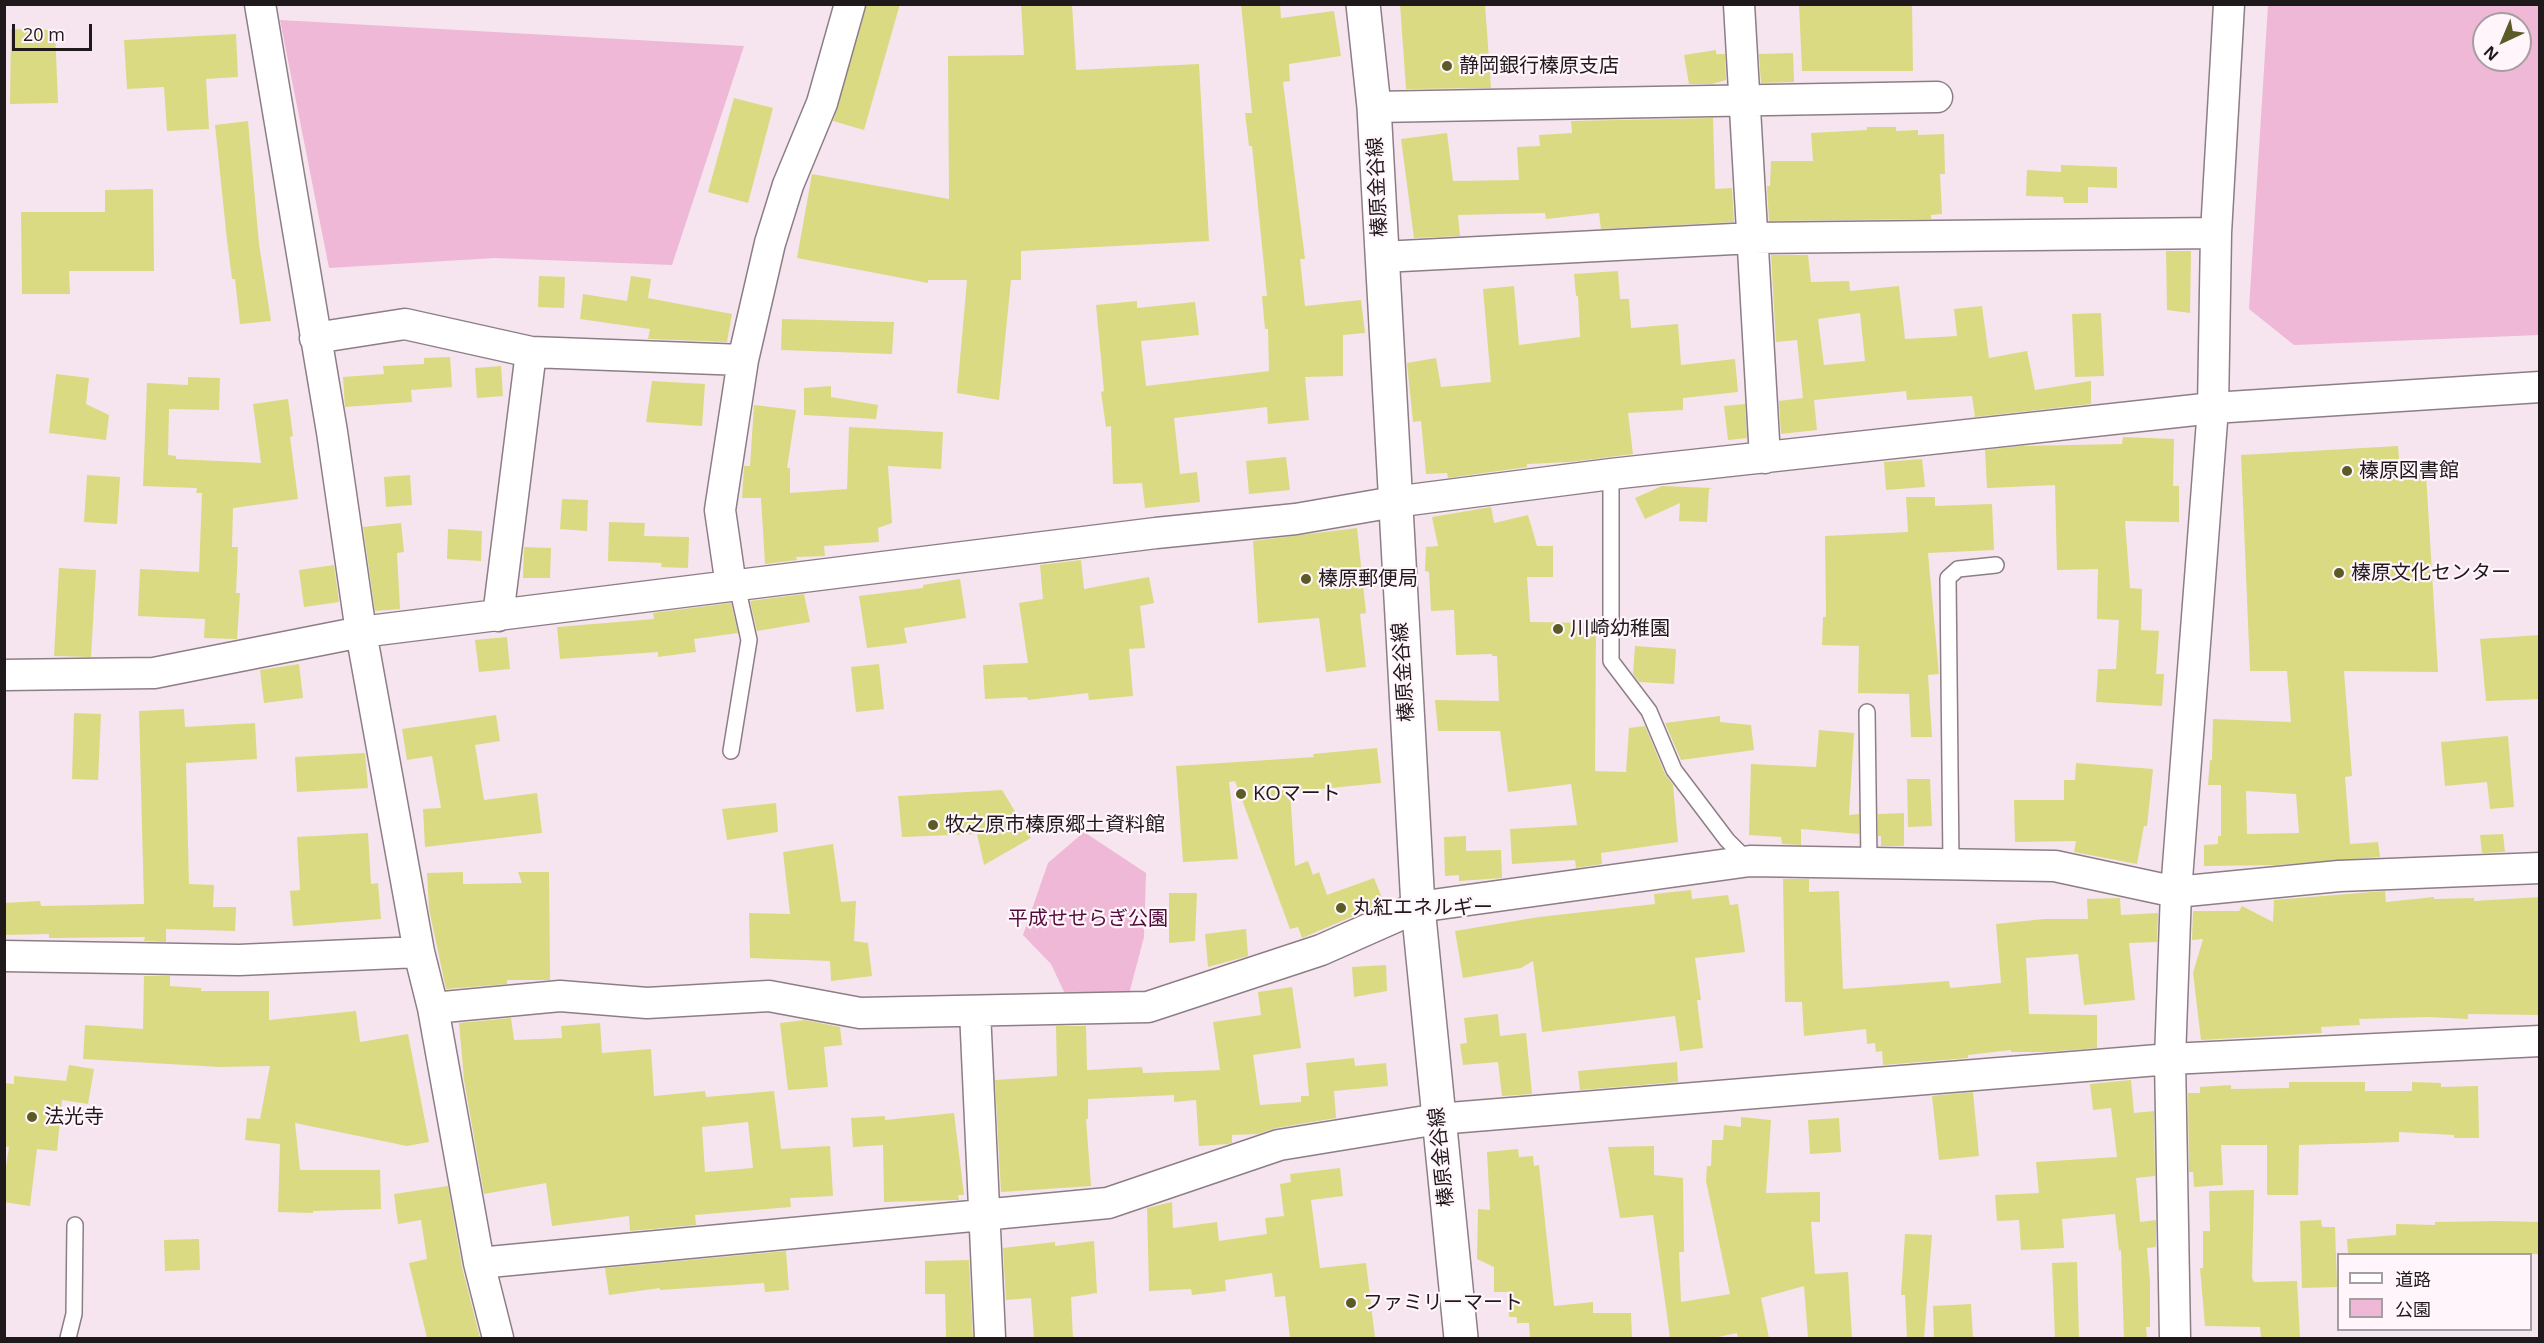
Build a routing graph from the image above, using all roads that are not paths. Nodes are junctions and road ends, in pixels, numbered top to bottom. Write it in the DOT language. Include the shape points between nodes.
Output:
graph roads {
  1 [pos="260,4"];
  2 [pos="850,4"];
  3 [pos="1363,4"];
  4 [pos="1739,4"];
  5 [pos="2229,4"];
  6 [pos="1937,98"];
  7 [pos="1745,102"];
  8 [pos="1374,107"];
  9 [pos="2216,233"];
  10 [pos="1753,238"];
  11 [pos="1382,257"];
  12 [pos="315,338"];
  13 [pos="531,352"];
  14 [pos="743,360"];
  15 [pos="2540,387"];
  16 [pos="2213,408"];
  17 [pos="1765,458"];
  18 [pos="1611,474"];
  19 [pos="1394,502"];
  20 [pos="1996,566"];
  21 [pos="734,586"];
  22 [pos="498,616"];
  23 [pos="361,632"];
  24 [pos="4,675"];
  25 [pos="1867,712"];
  26 [pos="731,751"];
  27 [pos="1748,861"];
  28 [pos="1869,863"];
  29 [pos="1951,864"];
  30 [pos="2540,868"];
  31 [pos="2176,892"];
  32 [pos="1418,907"];
  33 [pos="419,952"];
  34 [pos="4,956"];
  35 [pos="433,1008"];
  36 [pos="975,1011"];
  37 [pos="2540,1041"];
  38 [pos="2170,1059"];
  39 [pos="1438,1119"];
  40 [pos="984,1216"];
  41 [pos="75,1225"];
  42 [pos="479,1263"];
  43 [pos="68,1338"];
  44 [pos="498,1338"];
  45 [pos="990,1338"];
  46 [pos="1461,1338"];
  47 [pos="2175,1338"];
  1 -- 12 [label="street"];
  2 -- 14 [label="street" via="822,103 788,185 770,243"];
  3 -- 8 [label="main road, 榛原金谷線"];
  4 -- 7 [label="street"];
  5 -- 9 [label="street"];
  6 -- 7 [label="street"];
  7 -- 8 [label="street"];
  7 -- 10 [label="street"];
  8 -- 11 [label="main road, 榛原金谷線"];
  9 -- 10 [label="street"];
  9 -- 16 [label="street"];
  10 -- 11 [label="street"];
  10 -- 17 [label="street"];
  11 -- 19 [label="main road, 榛原金谷線"];
  12 -- 13 [label="street" via="405,324"];
  12 -- 23 [label="street"];
  13 -- 14 [label="street"];
  13 -- 22 [label="street"];
  14 -- 21 [label="street" via="720,510"];
  15 -- 16 [label="street"];
  16 -- 17 [label="street"];
  16 -- 31 [label="street"];
  17 -- 18 [label="street"];
  18 -- 19 [label="street"];
  18 -- 27 [label="lane" via="1611,661 1649,711 1674,770 1727,840"];
  19 -- 21 [label="street" via="1296,519"];
  19 -- 32 [label="main road, 榛原金谷線"];
  20 -- 29 [label="lane" via="1958,569 1948,578"];
  21 -- 22 [label="street"];
  21 -- 26 [label="lane" via="749,640"];
  22 -- 23 [label="street"];
  23 -- 24 [label="street" via="154,672"];
  23 -- 33 [label="street"];
  25 -- 28 [label="lane"];
  27 -- 28 [label="street"];
  27 -- 32 [label="street"];
  28 -- 29 [label="street"];
  29 -- 31 [label="street" via="2055,866"];
  30 -- 31 [label="street" via="2339,876"];
  31 -- 38 [label="street"];
  32 -- 36 [label="street" via="1321,950 1148,1007"];
  32 -- 39 [label="main road, 榛原金谷線"];
  33 -- 34 [label="street" via="238,960"];
  33 -- 35 [label="street"];
  35 -- 36 [label="street" via="560,996 647,1003 769,996 860,1013"];
  35 -- 42 [label="street"];
  36 -- 40 [label="street"];
  37 -- 38 [label="street"];
  38 -- 39 [label="street"];
  38 -- 47 [label="street"];
  39 -- 40 [label="street" via="1280,1145 1108,1203"];
  39 -- 46 [label="main road, 榛原金谷線"];
  40 -- 42 [label="street"];
  40 -- 45 [label="street"];
  41 -- 43 [label="lane" via="74,1314"];
  42 -- 44 [label="street"];
}
